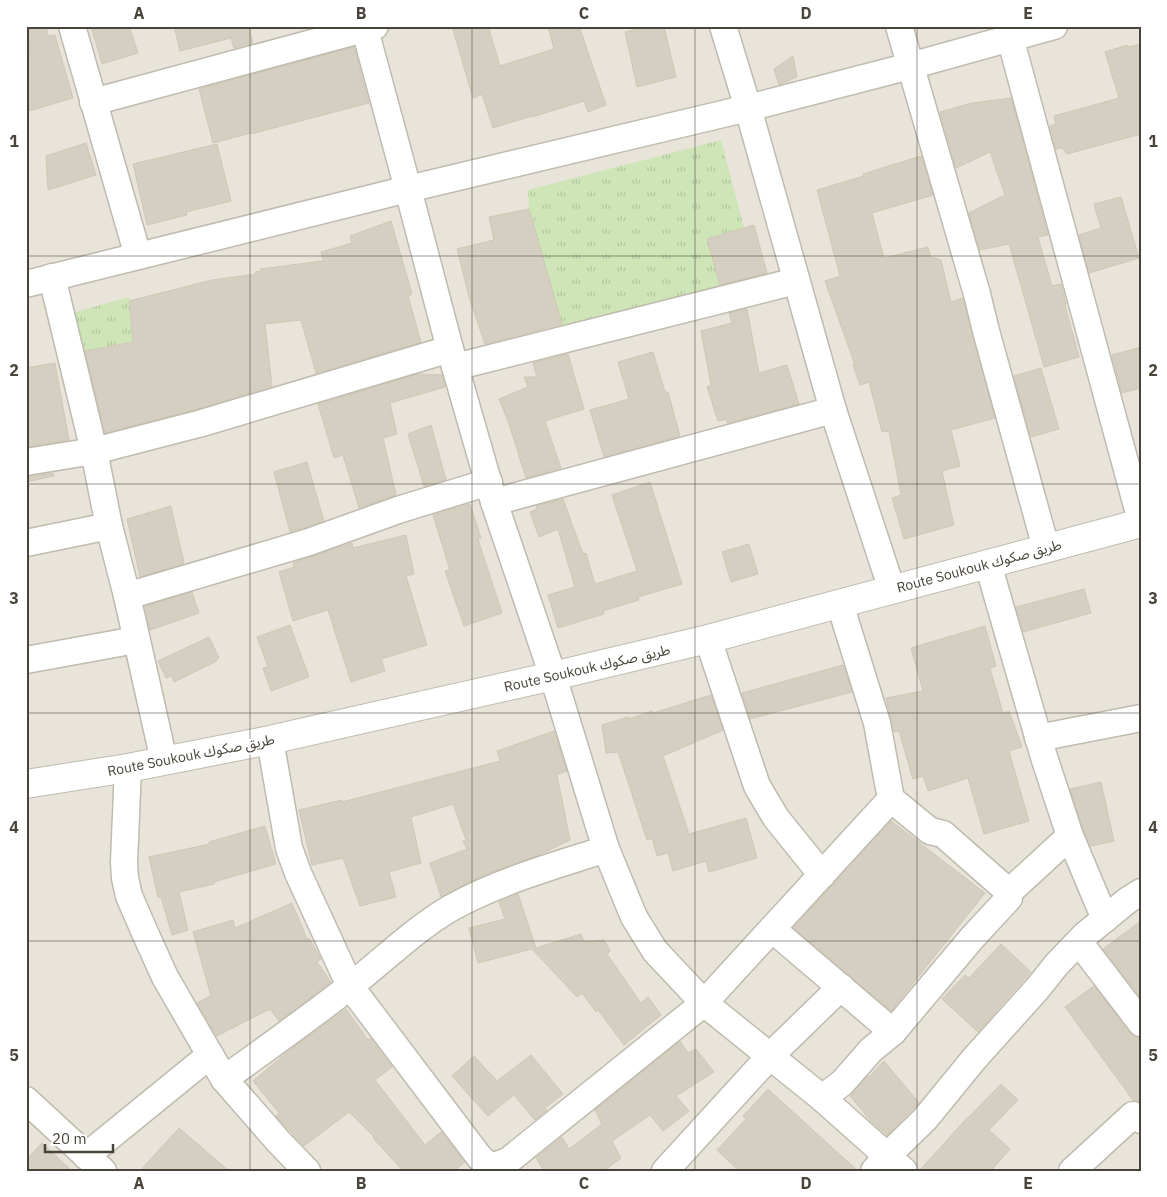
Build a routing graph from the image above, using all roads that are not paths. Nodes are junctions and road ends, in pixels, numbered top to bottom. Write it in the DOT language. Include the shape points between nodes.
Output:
graph roads {
  1 [pos="72,26"];
  2 [pos="723,26"];
  3 [pos="899,26"];
  4 [pos="1054,26"];
  5 [pos="368,27"];
  6 [pos="1008,33"];
  7 [pos="910,66"];
  8 [pos="93,102"];
  9 [pos="748,108"];
  10 [pos="408,188"];
  11 [pos="138,256"];
  12 [pos="52,277"];
  13 [pos="796,281"];
  14 [pos="26,284"];
  15 [pos="452,358"];
  16 [pos="833,410"];
  17 [pos="94,451"];
  18 [pos="26,462"];
  19 [pos="492,492"];
  20 [pos="1141,522"];
  21 [pos="109,526"];
  22 [pos="26,543"];
  23 [pos="1046,548"];
  24 [pos="988,564"];
  25 [pos="892,590"];
  26 [pos="127,596"];
  27 [pos="840,604"];
  28 [pos="708,639"];
  29 [pos="136,640"];
  30 [pos="26,660"];
  31 [pos="553,676"];
  32 [pos="1141,718"];
  33 [pos="1038,738"];
  34 [pos="270,740"];
  35 [pos="164,761"];
  36 [pos="128,768"];
  37 [pos="26,784"];
  38 [pos="891,799"];
  39 [pos="1070,836"];
  40 [pos="606,848"];
  41 [pos="822,875"];
  42 [pos="1009,892"];
  43 [pos="1141,892"];
  44 [pos="1105,919"];
  45 [pos="772,929"];
  46 [pos="1079,942"];
  47 [pos="350,986"];
  48 [pos="841,987"];
  49 [pos="704,1002"];
  50 [pos="1141,1023"];
  51 [pos="893,1032"];
  52 [pos="210,1055"];
  53 [pos="770,1056"];
  54 [pos="224,1079"];
  55 [pos="822,1098"];
  56 [pos="26,1100"];
  57 [pos="1141,1120"];
  58 [pos="94,1163"];
  59 [pos="888,1166"];
  60 [pos="491,1169"];
  61 [pos="307,1171"];
  62 [pos="665,1171"];
  63 [pos="1072,1171"];
  1 -- 8 [label="street"];
  2 -- 9 [label="street"];
  3 -- 7 [label="street"];
  4 -- 6 [label="street"];
  5 -- 8 [label="street"];
  5 -- 10 [label="street"];
  6 -- 7 [label="street"];
  6 -- 20 [label="street"];
  7 -- 9 [label="street"];
  7 -- 23 [label="street" via="978,294"];
  8 -- 11 [label="street"];
  9 -- 10 [label="street"];
  9 -- 13 [label="street"];
  10 -- 11 [label="street"];
  10 -- 15 [label="street"];
  11 -- 12 [label="street"];
  12 -- 14 [label="street"];
  12 -- 17 [label="street"];
  13 -- 15 [label="street"];
  13 -- 16 [label="street"];
  15 -- 17 [label="street"];
  15 -- 19 [label="street"];
  16 -- 19 [label="street"];
  16 -- 25 [label="street"];
  17 -- 18 [label="street"];
  17 -- 21 [label="street"];
  19 -- 26 [label="street" via="398,510 309,542"];
  19 -- 31 [label="street"];
  20 -- 23 [label="street, Route Soukouk طريق صكوك"];
  21 -- 22 [label="street"];
  21 -- 26 [label="street"];
  23 -- 24 [label="street, Route Soukouk طريق صكوك"];
  24 -- 25 [label="street, Route Soukouk طريق صكوك"];
  24 -- 33 [label="street"];
  25 -- 27 [label="street, Route Soukouk طريق صكوك"];
  26 -- 29 [label="street"];
  27 -- 28 [label="street, Route Soukouk طريق صكوك"];
  27 -- 38 [label="street" via="877,723"];
  28 -- 31 [label="street, Route Soukouk طريق صكوك"];
  28 -- 41 [label="street" via="756,786 776,818"];
  29 -- 30 [label="street"];
  29 -- 35 [label="street"];
  31 -- 34 [label="street, Route Soukouk طريق صكوك"];
  31 -- 40 [label="street"];
  32 -- 33 [label="street"];
  33 -- 39 [label="street"];
  34 -- 35 [label="street, Route Soukouk طريق صكوك"];
  34 -- 47 [label="street" via="289,848"];
  35 -- 36 [label="street, Route Soukouk طريق صكوك"];
  36 -- 37 [label="street, Route Soukouk طريق صكوك"];
  36 -- 52 [label="street" via="124,862 129,896 165,976"];
  38 -- 41 [label="street"];
  38 -- 42 [label="street" via="930,831 943,834"];
  39 -- 42 [label="street"];
  39 -- 44 [label="street"];
  40 -- 47 [label="street" via="497,886 451,908 430,920"];
  40 -- 49 [label="street" via="634,917 655,951"];
  41 -- 45 [label="street"];
  42 -- 51 [label="street" via="1009,898"];
  43 -- 44 [label="street"];
  44 -- 46 [label="street"];
  45 -- 48 [label="street"];
  45 -- 49 [label="street"];
  46 -- 50 [label="street"];
  46 -- 59 [label="street" via="974,1059"];
  47 -- 54 [label="street"];
  47 -- 60 [label="street"];
  48 -- 51 [label="street"];
  48 -- 53 [label="street"];
  49 -- 53 [label="street"];
  49 -- 60 [label="street" via="508,1161"];
  51 -- 55 [label="street" via="871,1050 842,1083"];
  52 -- 54 [label="street"];
  52 -- 58 [label="street"];
  53 -- 55 [label="street"];
  53 -- 62 [label="street"];
  54 -- 61 [label="street"];
  55 -- 59 [label="street"];
  56 -- 58 [label="street"];
  57 -- 63 [label="street" via="1133,1115"];
}
